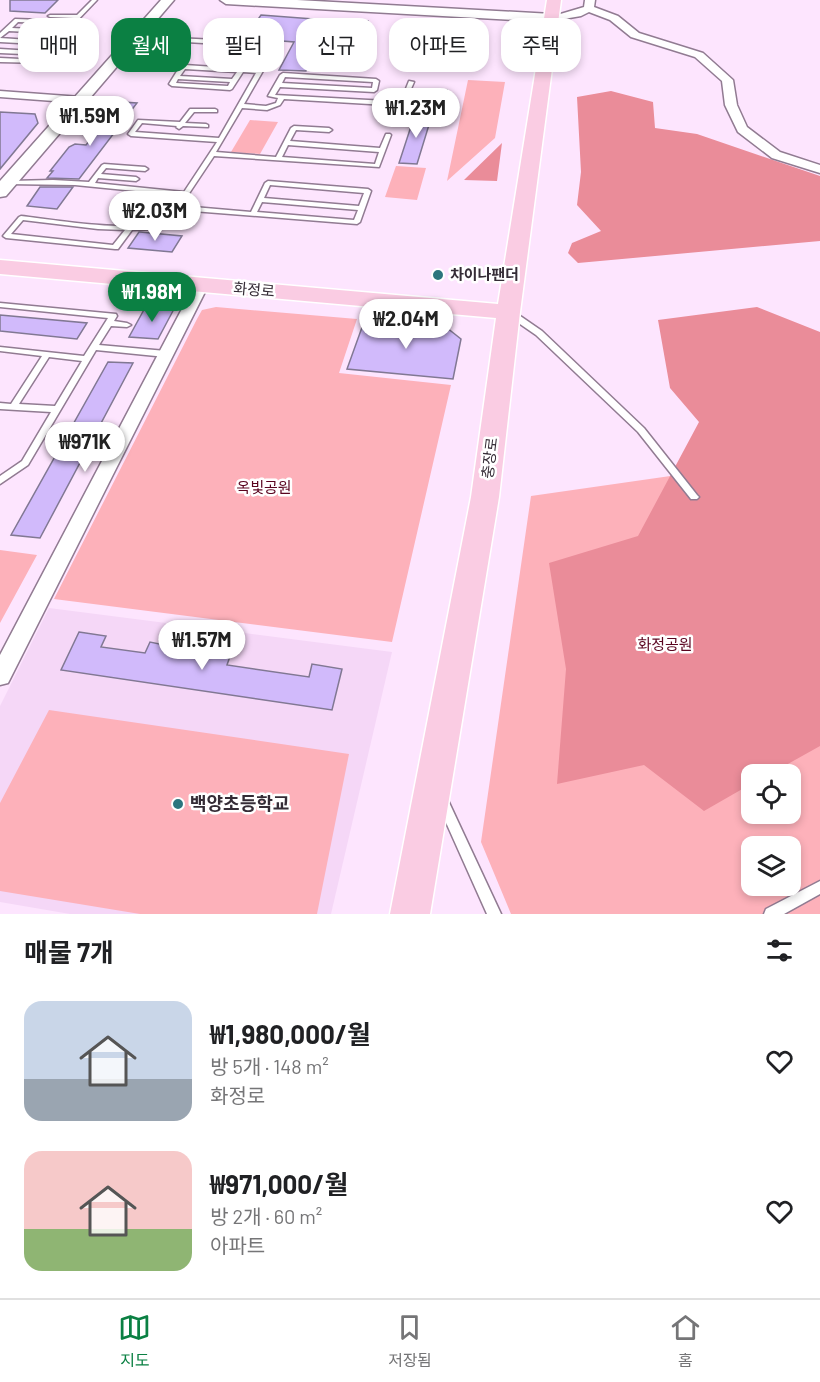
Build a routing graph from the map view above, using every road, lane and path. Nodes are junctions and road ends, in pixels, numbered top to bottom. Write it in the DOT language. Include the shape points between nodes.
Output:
graph roads {
  1 [pos="95,0"];
  2 [pos="168,0"];
  3 [pos="226,0"];
  4 [pos="352,4"];
  5 [pos="590,4"];
  6 [pos="553,9"];
  7 [pos="79,17"];
  8 [pos="153,18"];
  9 [pos="17,20"];
  10 [pos="7,29"];
  11 [pos="18,30"];
  12 [pos="0,38"];
  13 [pos="18,40"];
  14 [pos="0,51"];
  15 [pos="18,52"];
  16 [pos="0,60"];
  17 [pos="18,61"];
  18 [pos="111,66"];
  19 [pos="180,72"];
  20 [pos="240,72"];
  21 [pos="260,72"];
  22 [pos="411,82"];
  23 [pos="278,85"];
  24 [pos="312,87"];
  25 [pos="374,90"];
  26 [pos="0,94"];
  27 [pos="282,97"];
  28 [pos="307,98"];
  29 [pos="81,100"];
  30 [pos="370,102"];
  31 [pos="241,106"];
  32 [pos="215,111"];
  33 [pos="182,124"];
  34 [pos="206,126"];
  35 [pos="329,130"];
  36 [pos="388,135"];
  37 [pos="173,137"];
  38 [pos="221,140"];
  39 [pos="286,143"];
  40 [pos="383,150"];
  41 [pos="213,154"];
  42 [pos="278,159"];
  43 [pos="145,169"];
  44 [pos="820,169"];
  45 [pos="97,176"];
  46 [pos="136,179"];
  47 [pos="90,185"];
  48 [pos="3,186"];
  49 [pos="186,194"];
  50 [pos="260,200"];
  51 [pos="178,208"];
  52 [pos="362,208"];
  53 [pos="253,214"];
  54 [pos="129,229"];
  55 [pos="0,267"];
  56 [pos="201,286"];
  57 [pos="0,305"];
  58 [pos="508,312"];
  59 [pos="108,324"];
  60 [pos="127,325"];
  61 [pos="94,347"];
  62 [pos="0,349"];
  63 [pos="47,354"];
  64 [pos="166,354"];
  65 [pos="87,359"];
  66 [pos="0,406"];
  67 [pos="14,406"];
  68 [pos="57,409"];
  69 [pos="1,482"];
  70 [pos="694,497"];
  71 [pos="0,676"];
  72 [pos="435,784"];
  73 [pos="820,887"];
  74 [pos="410,914"];
  75 [pos="494,914"];
  76 [pos="771,914"];
  1 -- 7 [label="lane"];
  2 -- 8 [label="street"];
  3 -- 4 [label="street"];
  4 -- 6 [label="street"];
  5 -- 6 [label="street" via="577,14"];
  5 -- 44 [label="street" via="635,35 699,55 727,80 731,105 742,129 776,155"];
  6 -- 58 [label="main road, 충장로"];
  7 -- 9 [label="lane" via="23,15"];
  9 -- 10 [label="lane"];
  10 -- 11 [label="lane"];
  10 -- 12 [label="lane"];
  12 -- 13 [label="lane"];
  14 -- 15 [label="lane"];
  16 -- 17 [label="lane"];
  18 -- 29 [label="street"];
  19 -- 20 [label="lane" via="172,84 230,88"];
  21 -- 31 [label="lane"];
  22 -- 30 [label="lane" via="405,96 387,103"];
  23 -- 24 [label="lane"];
  23 -- 25 [label="lane" via="283,75 376,81"];
  23 -- 27 [label="lane" via="271,96"];
  24 -- 25 [label="lane"];
  24 -- 28 [label="lane"];
  25 -- 30 [label="lane"];
  26 -- 29 [label="street"];
  27 -- 28 [label="lane"];
  27 -- 31 [label="lane" via="278,104 267,108"];
  28 -- 30 [label="lane"];
  29 -- 48 [label="street"];
  31 -- 38 [label="lane"];
  32 -- 33 [label="lane" via="192,110"];
  33 -- 34 [label="lane"];
  33 -- 37 [label="lane"];
  33 -- 37 [label="lane" via="140,121 131,134"];
  35 -- 39 [label="lane" via="294,128"];
  36 -- 40 [label="lane"];
  37 -- 38 [label="lane"];
  38 -- 41 [label="lane"];
  39 -- 40 [label="lane"];
  39 -- 42 [label="lane"];
  40 -- 42 [label="lane" via="377,166"];
  41 -- 42 [label="lane"];
  41 -- 49 [label="lane"];
  43 -- 45 [label="lane" via="104,166"];
  45 -- 46 [label="lane"];
  45 -- 47 [label="lane"];
  47 -- 48 [label="lane" via="31,181"];
  47 -- 49 [label="lane"];
  49 -- 51 [label="lane"];
  50 -- 52 [label="lane"];
  50 -- 52 [label="lane" via="268,183 368,191"];
  50 -- 53 [label="lane"];
  51 -- 53 [label="lane"];
  51 -- 54 [label="lane" via="171,219"];
  52 -- 53 [label="lane" via="357,222"];
  54 -- 54 [label="lane" via="21,218 6,236 115,247"];
  55 -- 56 [label="main road, 화정로"];
  56 -- 58 [label="main road, 화정로"];
  56 -- 64 [label="street"];
  57 -- 59 [label="lane" via="112,316"];
  58 -- 70 [label="lane" via="539,333 641,430"];
  58 -- 72 [label="main road, 충장로" via="485,497"];
  59 -- 60 [label="lane"];
  59 -- 61 [label="lane"];
  61 -- 64 [label="lane"];
  61 -- 65 [label="lane"];
  62 -- 63 [label="lane"];
  63 -- 65 [label="lane"];
  63 -- 67 [label="lane"];
  64 -- 71 [label="street"];
  65 -- 68 [label="lane"];
  66 -- 67 [label="lane"];
  67 -- 68 [label="lane"];
  68 -- 69 [label="lane" via="25,463"];
  72 -- 74 [label="main road, 충장로"];
  72 -- 75 [label="lane"];
  73 -- 76 [label="lane"];
}
